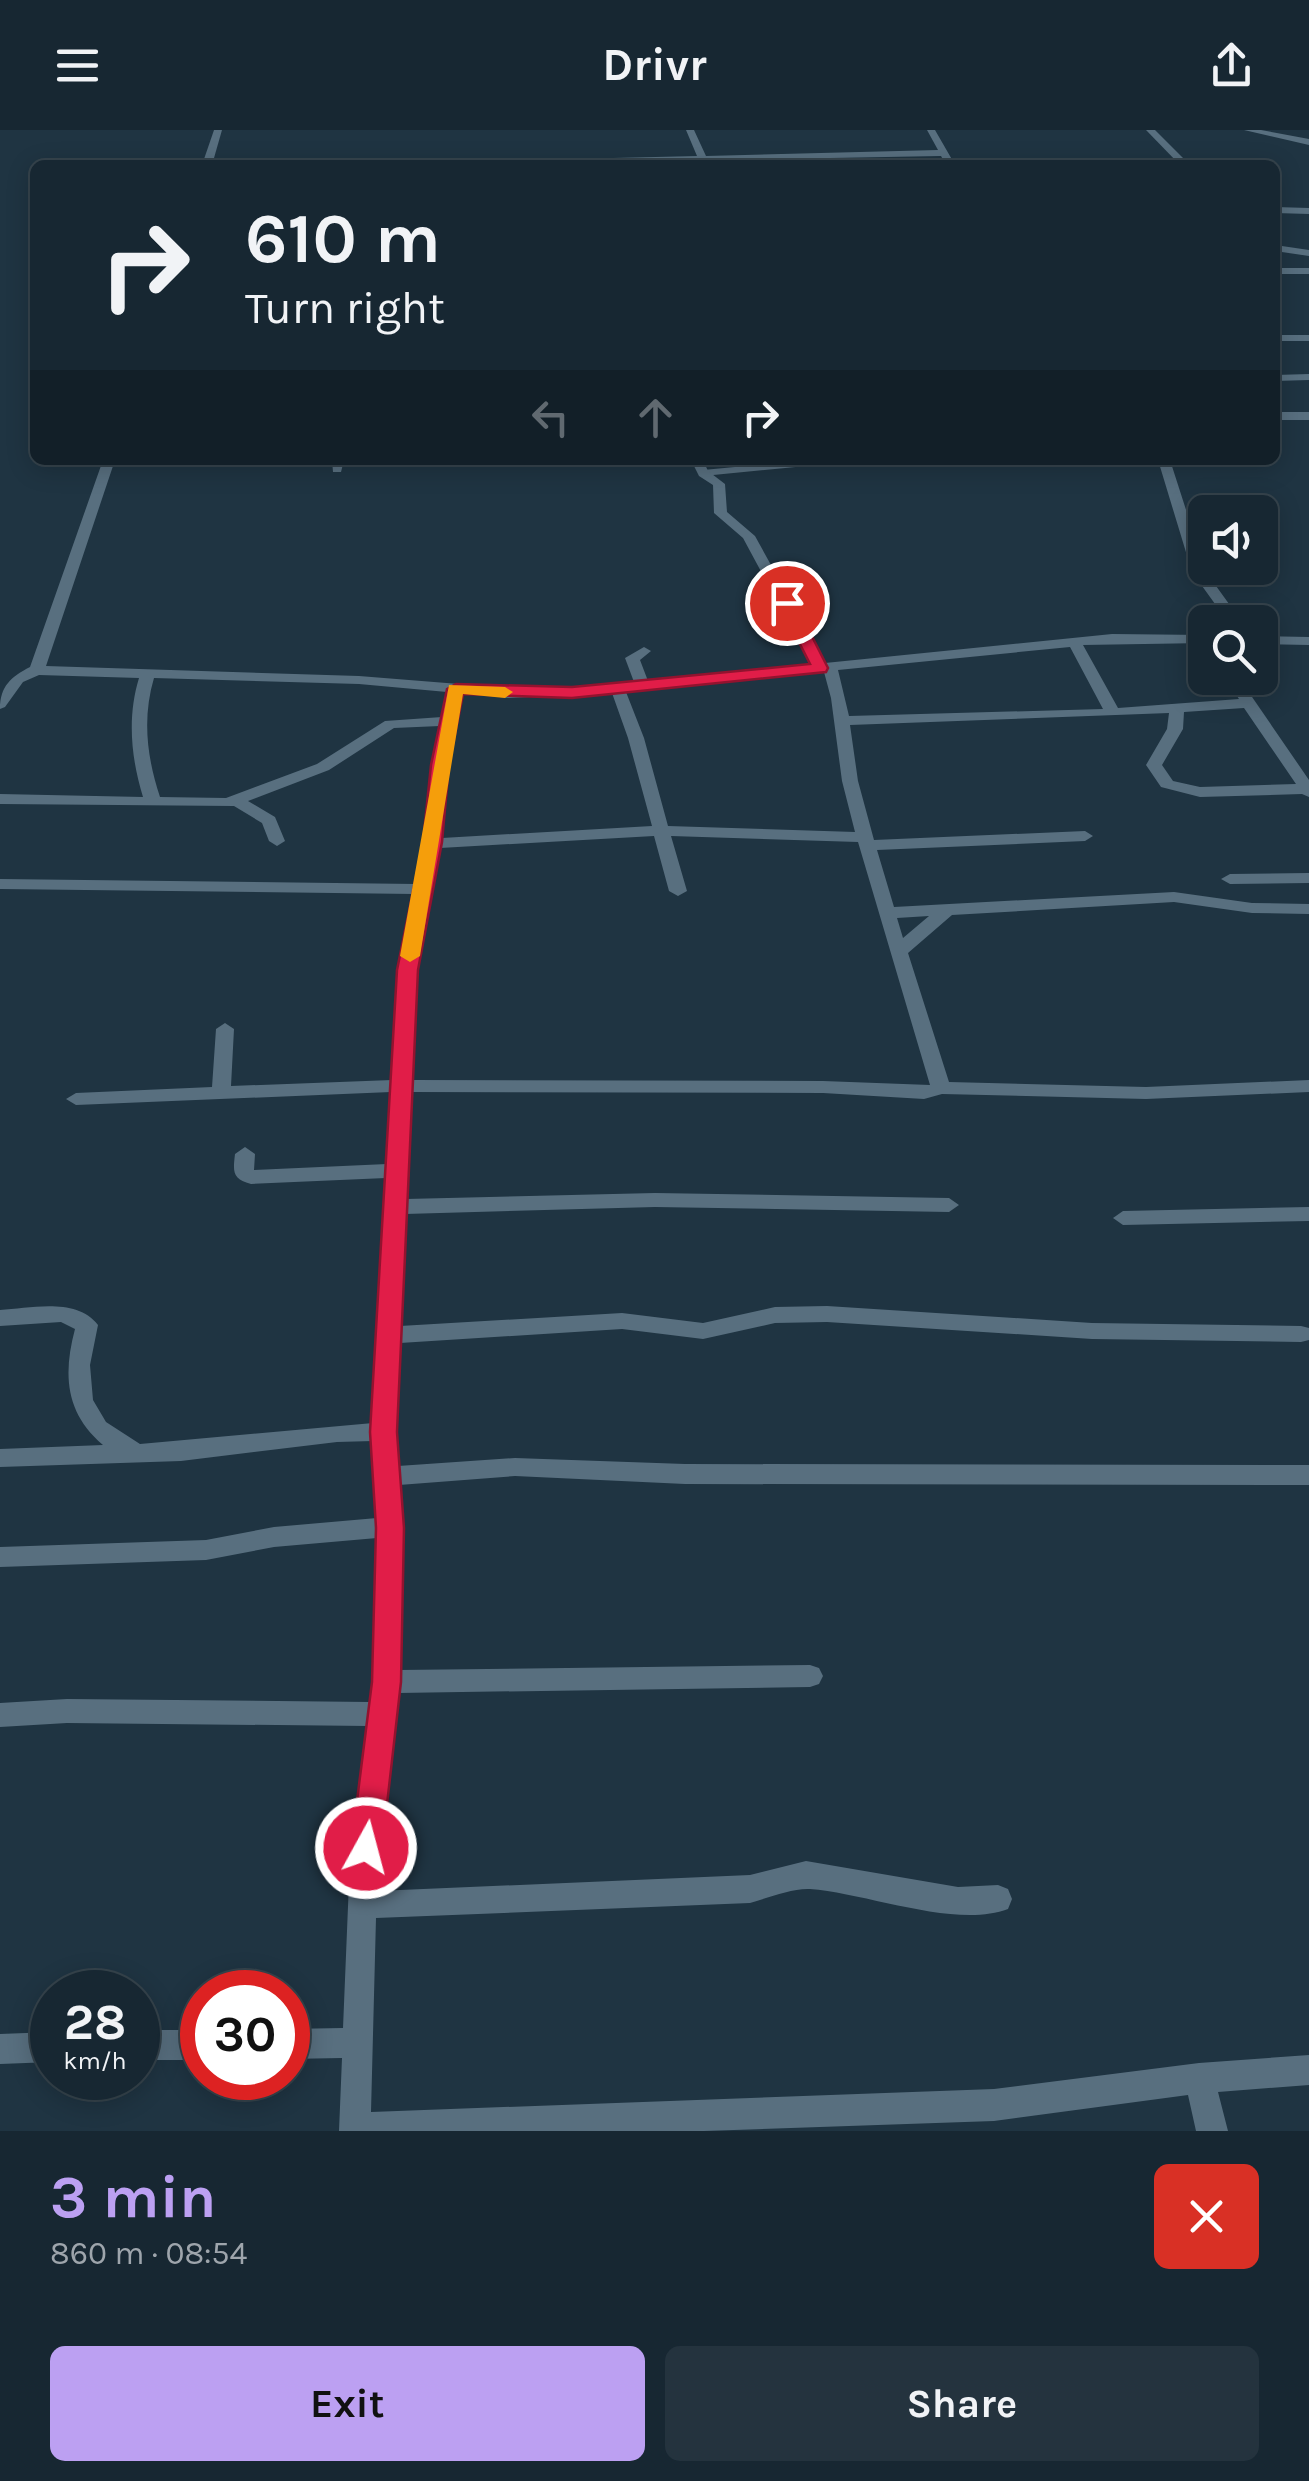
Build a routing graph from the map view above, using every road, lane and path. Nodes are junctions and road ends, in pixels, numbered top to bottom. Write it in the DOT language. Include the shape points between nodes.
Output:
graph roads {
  1 [pos="218,130"];
  2 [pos="690,130"];
  3 [pos="931,130"];
  4 [pos="1150,130"];
  5 [pos="1248,130"];
  6 [pos="1309,142"];
  7 [pos="943,153"];
  8 [pos="703,159"];
  9 [pos="209,160"];
  10 [pos="660,160"];
  11 [pos="947,160"];
  12 [pos="1180,160"];
  13 [pos="1280,210"];
  14 [pos="1309,210"];
  15 [pos="1280,249"];
  16 [pos="1309,253"];
  17 [pos="1280,271"];
  18 [pos="1309,271"];
  19 [pos="1280,338"];
  20 [pos="1309,338"];
  21 [pos="1309,377"];
  22 [pos="1280,378"];
  23 [pos="1280,416"];
  24 [pos="1309,416"];
  25 [pos="106,465"];
  26 [pos="1166,465"];
  27 [pos="700,466"];
  28 [pos="1223,605"];
  29 [pos="1188,638"];
  30 [pos="1278,640"];
  31 [pos="1309,641"];
  32 [pos="1075,642"];
  33 [pos="644,651"];
  34 [pos="825,668"];
  35 [pos="37,670"];
  36 [pos="147,677"];
  37 [pos="643,686"];
  38 [pos="618,688"];
  39 [pos="456,689"];
  40 [pos="1242,695"];
  41 [pos="1247,703"];
  42 [pos="0,704"];
  43 [pos="1177,708"];
  44 [pos="1113,713"];
  45 [pos="448,721"];
  46 [pos="844,722"];
  47 [pos="1308,791"];
  48 [pos="0,799"];
  49 [pos="153,801"];
  50 [pos="236,801"];
  51 [pos="658,831"];
  52 [pos="1086,836"];
  53 [pos="277,840"];
  54 [pos="867,841"];
  55 [pos="433,842"];
  56 [pos="1309,878"];
  57 [pos="1230,879"];
  58 [pos="0,884"];
  59 [pos="421,889"];
  60 [pos="678,891"];
  61 [pos="1309,908"];
  62 [pos="947,910"];
  63 [pos="889,913"];
  64 [pos="901,949"];
  65 [pos="226,1029"];
  66 [pos="402,1086"];
  67 [pos="1309,1086"];
  68 [pos="941,1088"];
  69 [pos="221,1095"];
  70 [pos="76,1099"];
  71 [pos="245,1154"];
  72 [pos="400,1170"];
  73 [pos="949,1205"];
  74 [pos="396,1206"];
  75 [pos="1309,1214"];
  76 [pos="1124,1218"];
  77 [pos="0,1318"];
  78 [pos="1301,1334"];
  79 [pos="391,1335"];
  80 [pos="384,1432"];
  81 [pos="134,1452"];
  82 [pos="0,1458"];
  83 [pos="1309,1475"];
  84 [pos="388,1476"];
  85 [pos="390,1528"];
  86 [pos="0,1557"];
  87 [pos="810,1676"];
  88 [pos="386,1682"];
  89 [pos="383,1714"];
  90 [pos="0,1715"];
  91 [pos="998,1898"];
  92 [pos="363,1906"];
  93 [pos="310,2044"];
  94 [pos="355,2044"];
  95 [pos="30,2048"];
  96 [pos="0,2049"];
  97 [pos="1309,2070"];
  98 [pos="1200,2078"];
  99 [pos="355,2129"];
  100 [pos="1212,2131"];
  1 -- 9 [label="street"];
  2 -- 8 [label="street"];
  3 -- 7 [label="street"];
  4 -- 12 [label="street"];
  5 -- 6 [label="street"];
  7 -- 8 [label="street"];
  7 -- 11 [label="street"];
  8 -- 10 [label="street"];
  13 -- 14 [label="street"];
  15 -- 16 [label="street"];
  17 -- 18 [label="street"];
  19 -- 20 [label="street"];
  21 -- 22 [label="street"];
  23 -- 24 [label="street"];
  25 -- 35 [label="street"];
  26 -- 28 [label="street" via="1199,572"];
  27 -- 34 [label="street" via="717,480 721,513 753,544"];
  29 -- 32 [label="street"];
  30 -- 31 [label="street"];
  32 -- 34 [label="street"];
  32 -- 44 [label="street"];
  33 -- 37 [label="street" via="632,658"];
  34 -- 37 [label="street"];
  34 -- 46 [label="street"];
  35 -- 36 [label="street"];
  35 -- 42 [label="street" via="18,679"];
  36 -- 39 [label="street" via="359,680"];
  36 -- 49 [label="street" via="140,704 141,762"];
  37 -- 38 [label="street"];
  38 -- 39 [label="street"];
  38 -- 51 [label="street" via="640,740"];
  39 -- 45 [label="street"];
  40 -- 41 [label="street"];
  41 -- 43 [label="street"];
  41 -- 47 [label="street"];
  43 -- 44 [label="street"];
  43 -- 47 [label="street" via="1176,729 1154,765 1167,784 1200,792"];
  44 -- 46 [label="street"];
  45 -- 50 [label="street" via="390,724 323,767"];
  45 -- 55 [label="street"];
  46 -- 54 [label="street" via="848,775"];
  48 -- 49 [label="street"];
  49 -- 50 [label="street"];
  50 -- 53 [label="street" via="265,816"];
  51 -- 54 [label="street"];
  51 -- 55 [label="street"];
  51 -- 60 [label="street"];
  52 -- 54 [label="street"];
  54 -- 63 [label="street"];
  55 -- 59 [label="street"];
  56 -- 57 [label="street"];
  58 -- 59 [label="street" via="248,878"];
  59 -- 66 [label="street" via="407,970"];
  61 -- 62 [label="street" via="1174,897"];
  62 -- 63 [label="street"];
  62 -- 64 [label="street"];
  63 -- 64 [label="street"];
  64 -- 68 [label="street"];
  65 -- 69 [label="street"];
  66 -- 68 [label="street"];
  66 -- 69 [label="street"];
  66 -- 72 [label="street"];
  67 -- 68 [label="street" via="1146,1093"];
  69 -- 70 [label="street"];
  71 -- 72 [label="street" via="246,1176"];
  72 -- 74 [label="street"];
  73 -- 74 [label="street" via="656,1200"];
  74 -- 79 [label="street"];
  75 -- 76 [label="street"];
  77 -- 81 [label="street" via="64,1314 87,1324 79,1398 84,1414 108,1440"];
  78 -- 79 [label="street" via="1092,1331 827,1314 775,1315 703,1330 622,1321"];
  79 -- 80 [label="street"];
  80 -- 81 [label="street"];
  80 -- 84 [label="street"];
  81 -- 82 [label="street"];
  83 -- 84 [label="street" via="684,1474 514,1467"];
  84 -- 85 [label="street"];
  85 -- 86 [label="street" via="206,1550"];
  85 -- 88 [label="street"];
  87 -- 88 [label="street"];
  88 -- 89 [label="street"];
  89 -- 90 [label="street"];
  89 -- 92 [label="street"];
  91 -- 92 [label="street" via="958,1901 806,1876 750,1888"];
  92 -- 94 [label="street"];
  93 -- 94 [label="street"];
  94 -- 99 [label="street"];
  95 -- 96 [label="street"];
  97 -- 98 [label="street"];
  98 -- 99 [label="street" via="994,2104"];
  98 -- 100 [label="street"];
}
